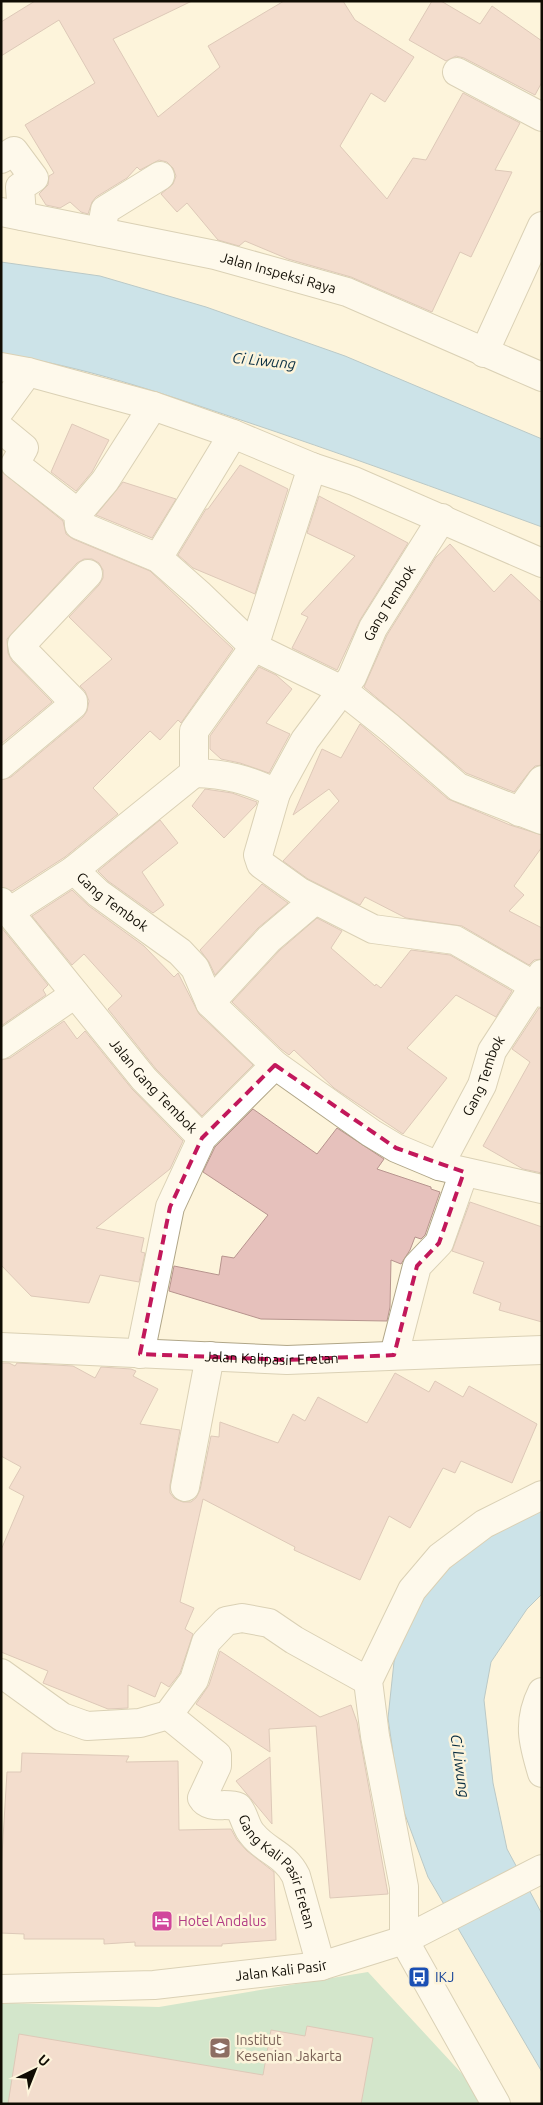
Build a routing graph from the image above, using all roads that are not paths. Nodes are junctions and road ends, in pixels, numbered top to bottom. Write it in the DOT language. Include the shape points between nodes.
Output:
graph roads {
  1 [pos="457,72"];
  2 [pos="542,117"];
  3 [pos="1,159"];
  4 [pos="160,176"];
  5 [pos="11,214"];
  6 [pos="542,226"];
  7 [pos="101,232"];
  8 [pos="484,353"];
  9 [pos="1,367"];
  10 [pos="28,372"];
  11 [pos="542,377"];
  12 [pos="154,406"];
  13 [pos="1,408"];
  14 [pos="1,429"];
  15 [pos="233,434"];
  16 [pos="312,467"];
  17 [pos="78,513"];
  18 [pos="442,518"];
  19 [pos="158,558"];
  20 [pos="542,563"];
  21 [pos="88,574"];
  22 [pos="254,647"];
  23 [pos="342,690"];
  24 [pos="1,765"];
  25 [pos="194,773"];
  26 [pos="542,780"];
  27 [pos="276,793"];
  28 [pos="530,816"];
  29 [pos="74,870"];
  30 [pos="315,900"];
  31 [pos="5,907"];
  32 [pos="539,985"];
  33 [pos="75,994"];
  34 [pos="210,1003"];
  35 [pos="1,1044"];
  36 [pos="275,1065"];
  37 [pos="202,1138"];
  38 [pos="451,1169"];
  39 [pos="542,1188"];
  40 [pos="1,1347"];
  41 [pos="542,1350"];
  42 [pos="140,1354"];
  43 [pos="394,1355"];
  44 [pos="210,1356"];
  45 [pos="185,1487"];
  46 [pos="542,1495"];
  47 [pos="1,1673"];
  48 [pos="368,1681"];
  49 [pos="542,1692"];
  50 [pos="168,1715"];
  51 [pos="542,1774"];
  52 [pos="542,1868"];
  53 [pos="404,1940"];
  54 [pos="321,1966"];
  55 [pos="1,1989"];
  56 [pos="496,2104"];
  1 -- 2 [label="street"];
  3 -- 5 [label="street" via="14,151 34,178 20,188"];
  4 -- 7 [label="street" via="105,210"];
  5 -- 7 [label="street, Jalan Inspeksi Raya"];
  6 -- 8 [label="street"];
  7 -- 8 [label="street, Jalan Inspeksi Raya" via="215,255 347,292"];
  8 -- 11 [label="street, Jalan Inspeksi Raya"];
  9 -- 10 [label="street"];
  10 -- 12 [label="street"];
  10 -- 13 [label="street"];
  12 -- 15 [label="street"];
  12 -- 17 [label="street" via="105,481"];
  14 -- 17 [label="street" via="24,448 15,464"];
  15 -- 16 [label="street"];
  15 -- 19 [label="street"];
  16 -- 18 [label="street"];
  16 -- 22 [label="street"];
  17 -- 19 [label="street" via="79,525"];
  18 -- 20 [label="street"];
  18 -- 23 [label="street, Gang Tembok" via="373,628 352,677"];
  19 -- 22 [label="street"];
  21 -- 24 [label="street" via="22,644 23,650 73,701 73,705"];
  22 -- 23 [label="street"];
  22 -- 25 [label="street" via="194,731"];
  23 -- 27 [label="street, Gang Tembok" via="306,740"];
  23 -- 28 [label="street" via="458,787"];
  25 -- 27 [label="street" via="222,774"];
  25 -- 29 [label="street, Gang Tembok"];
  26 -- 28 [label="street"];
  27 -- 30 [label="street, Gang Tembok" via="260,844 258,855 261,864"];
  29 -- 31 [label="street"];
  29 -- 34 [label="street, Gang Tembok" via="98,893 180,952 195,968"];
  30 -- 32 [label="street, Gang Tembok" via="373,929 455,940"];
  30 -- 34 [label="street" via="269,939"];
  31 -- 33 [label="street, Jalan Gang Tembok"];
  32 -- 38 [label="street, Gang Tembok" via="492,1051"];
  33 -- 35 [label="street"];
  33 -- 37 [label="street, Jalan Gang Tembok" via="144,1079"];
  34 -- 36 [label="street, Gang Tembok"];
  36 -- 37 [label="street"];
  36 -- 38 [label="street, Gang Tembok" via="396,1148"];
  37 -- 42 [label="street, Jalan Gang Tembok" via="170,1207"];
  38 -- 39 [label="street, Gang Tembok"];
  38 -- 43 [label="street" via="439,1243 416,1266"];
  40 -- 42 [label="street, Jalan Kalipasir Eretan"];
  41 -- 43 [label="street, Jalan Kalipasir Eretan"];
  42 -- 44 [label="street, Jalan Kalipasir Eretan"];
  43 -- 44 [label="street, Jalan Kalipasir Eretan" via="287,1360"];
  44 -- 45 [label="street"];
  46 -- 48 [label="street" via="484,1524 440,1557 412,1590"];
  47 -- 50 [label="street" via="62,1717 87,1726 140,1723"];
  48 -- 50 [label="street" via="269,1623 242,1618 226,1621 206,1642 194,1680"];
  48 -- 53 [label="street" via="375,1736 404,1887"];
  49 -- 51 [label="street" via="534,1707 532,1737"];
  50 -- 54 [label="street, Gang Kali Pasir Eretan" via="217,1755 218,1766 202,1798 204,1802 238,1807 253,1835 291,1866"];
  52 -- 53 [label="street, Jalan Kali Pasir"];
  53 -- 54 [label="street, Jalan Kali Pasir"];
  53 -- 56 [label="street"];
  54 -- 55 [label="street, Jalan Kali Pasir" via="154,1985"];
}
